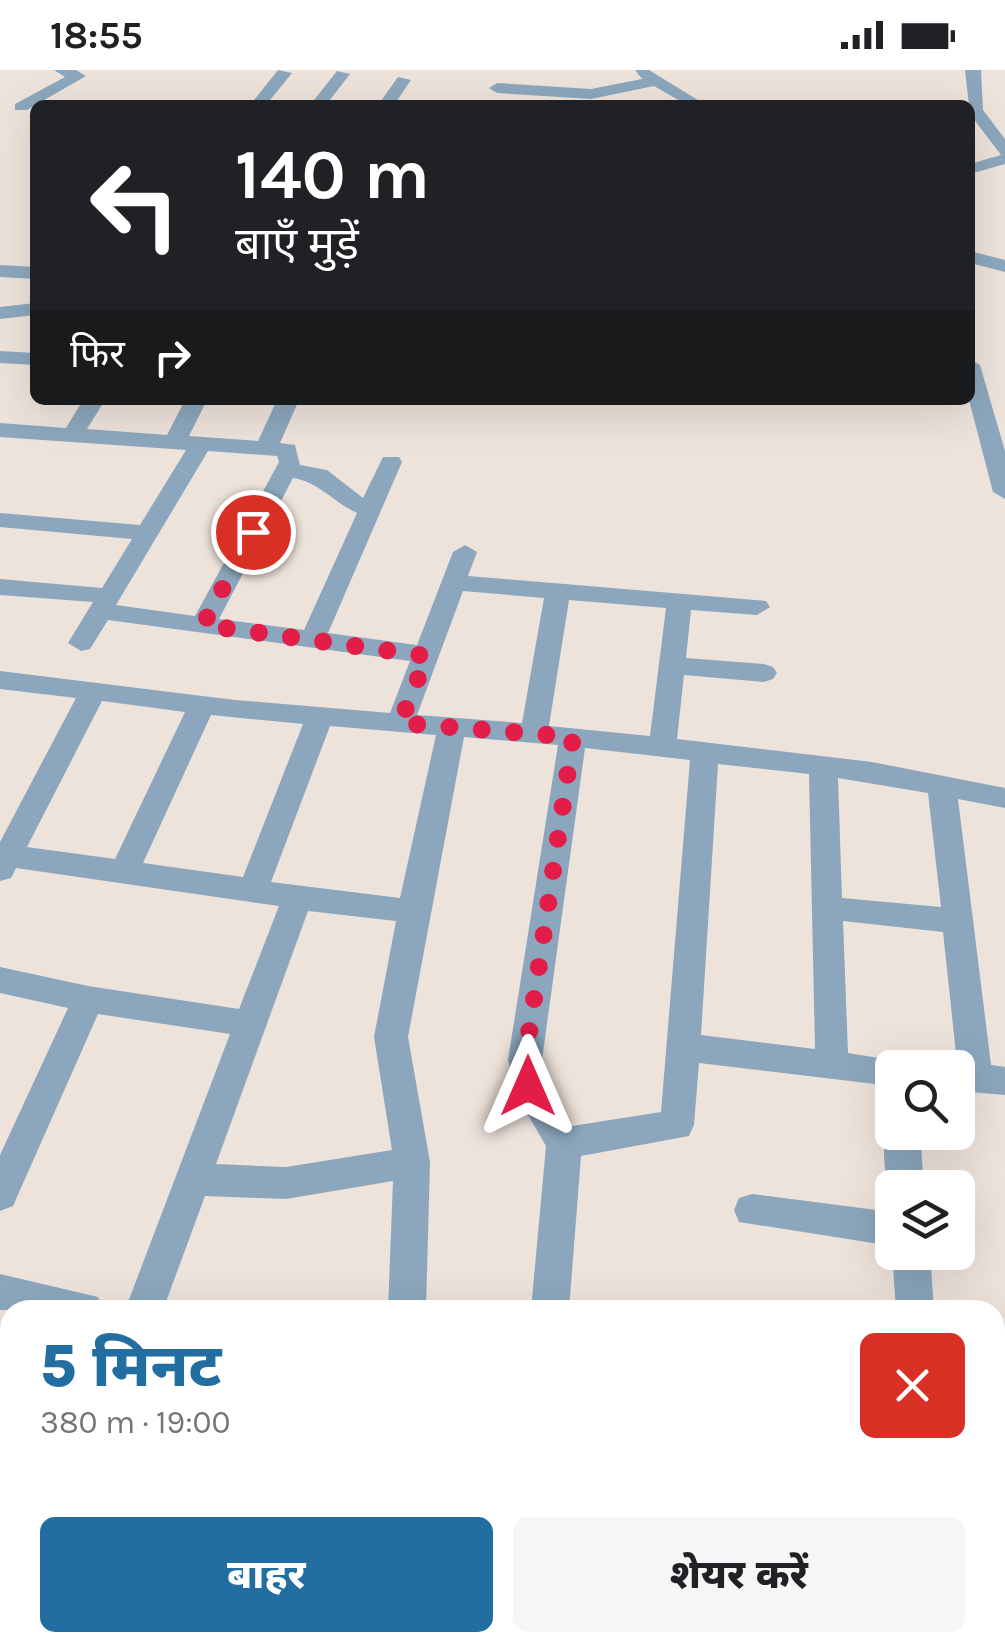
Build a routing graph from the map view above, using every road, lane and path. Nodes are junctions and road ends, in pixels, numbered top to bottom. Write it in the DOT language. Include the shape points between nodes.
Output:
graph roads {
  1 [pos="62,70"];
  2 [pos="528,70"];
  3 [pos="639,70"];
  4 [pos="973,70"];
  5 [pos="284,74"];
  6 [pos="342,74"];
  7 [pos="403,80"];
  8 [pos="657,81"];
  9 [pos="497,88"];
  10 [pos="531,98"];
  11 [pos="0,100"];
  12 [pos="42,100"];
  13 [pos="262,100"];
  14 [pos="322,100"];
  15 [pos="389,100"];
  16 [pos="590,100"];
  17 [pos="689,100"];
  18 [pos="28,109"];
  19 [pos="1005,151"];
  20 [pos="1005,159"];
  21 [pos="975,168"];
  22 [pos="975,258"];
  23 [pos="1005,266"];
  24 [pos="0,272"];
  25 [pos="30,273"];
  26 [pos="30,310"];
  27 [pos="0,313"];
  28 [pos="0,357"];
  29 [pos="30,359"];
  30 [pos="975,394"];
  31 [pos="91,405"];
  32 [pos="194,405"];
  33 [pos="286,405"];
  34 [pos="996,427"];
  35 [pos="0,430"];
  36 [pos="73,434"];
  37 [pos="176,440"];
  38 [pos="202,442"];
  39 [pos="268,446"];
  40 [pos="390,462"];
  41 [pos="286,470"];
  42 [pos="1005,492"];
  43 [pos="370,510"];
  44 [pos="0,520"];
  45 [pos="146,534"];
  46 [pos="465,552"];
  47 [pos="454,583"];
  48 [pos="2,590"];
  49 [pos="558,591"];
  50 [pos="680,601"];
  51 [pos="104,603"];
  52 [pos="757,607"];
  53 [pos="203,625"];
  54 [pos="312,640"];
  55 [pos="81,644"];
  56 [pos="427,656"];
  57 [pos="672,665"];
  58 [pos="764,673"];
  59 [pos="1,682"];
  60 [pos="93,692"];
  61 [pos="202,705"];
  62 [pos="320,716"];
  63 [pos="400,723"];
  64 [pos="452,728"];
  65 [pos="534,734"];
  66 [pos="573,737"];
  67 [pos="662,748"];
  68 [pos="704,753"];
  69 [pos="824,766"];
  70 [pos="942,786"];
  71 [pos="1005,798"];
  72 [pos="4,863"];
  73 [pos="124,872"];
  74 [pos="253,890"];
  75 [pos="296,898"];
  76 [pos="828,908"];
  77 [pos="413,911"];
  78 [pos="958,920"];
  79 [pos="0,980"];
  80 [pos="88,1000"];
  81 [pos="250,1024"];
  82 [pos="682,1047"];
  83 [pos="832,1064"];
  84 [pos="875,1070"];
  85 [pos="980,1079"];
  86 [pos="564,1143"];
  87 [pos="412,1162"];
  88 [pos="192,1179"];
  89 [pos="0,1195"];
  90 [pos="752,1210"];
  91 [pos="875,1227"];
  92 [pos="912,1270"];
  93 [pos="0,1292"];
  94 [pos="36,1300"];
  95 [pos="148,1300"];
  96 [pos="408,1300"];
  97 [pos="551,1300"];
  98 [pos="914,1300"];
  1 -- 12 [label="street" via="78,76"];
  2 -- 10 [label="street"];
  3 -- 8 [label="street"];
  4 -- 19 [label="street" via="976,110"];
  5 -- 13 [label="street"];
  6 -- 14 [label="street"];
  7 -- 15 [label="street"];
  8 -- 16 [label="street"];
  8 -- 17 [label="street"];
  9 -- 10 [label="street"];
  10 -- 16 [label="street"];
  11 -- 18 [label="street"];
  20 -- 21 [label="street"];
  22 -- 23 [label="street"];
  24 -- 25 [label="street"];
  26 -- 27 [label="street"];
  28 -- 29 [label="street"];
  30 -- 34 [label="street"];
  31 -- 36 [label="street"];
  32 -- 37 [label="street"];
  33 -- 39 [label="street"];
  34 -- 42 [label="street"];
  35 -- 36 [label="street"];
  36 -- 37 [label="street"];
  37 -- 38 [label="street"];
  38 -- 39 [label="street"];
  38 -- 45 [label="street"];
  39 -- 41 [label="street" via="291,453"];
  40 -- 43 [label="street"];
  41 -- 43 [label="street" via="319,475 346,500"];
  41 -- 53 [label="street"];
  43 -- 54 [label="street"];
  44 -- 45 [label="street"];
  45 -- 51 [label="street"];
  46 -- 47 [label="street"];
  47 -- 49 [label="street"];
  47 -- 56 [label="street"];
  48 -- 51 [label="street"];
  49 -- 50 [label="street"];
  49 -- 65 [label="street"];
  50 -- 52 [label="street"];
  50 -- 57 [label="street"];
  51 -- 53 [label="street"];
  51 -- 55 [label="street"];
  53 -- 54 [label="street"];
  54 -- 56 [label="street"];
  56 -- 63 [label="street"];
  57 -- 58 [label="street"];
  57 -- 67 [label="street"];
  59 -- 60 [label="street"];
  60 -- 61 [label="street"];
  60 -- 72 [label="street"];
  61 -- 62 [label="street"];
  61 -- 73 [label="street"];
  62 -- 63 [label="street"];
  62 -- 74 [label="street"];
  63 -- 64 [label="street"];
  64 -- 65 [label="street"];
  64 -- 77 [label="street"];
  65 -- 66 [label="street"];
  66 -- 67 [label="street"];
  66 -- 86 [label="street" via="525,1060 538,1108"];
  67 -- 68 [label="street"];
  68 -- 69 [label="street"];
  68 -- 82 [label="street"];
  69 -- 70 [label="street"];
  69 -- 76 [label="street"];
  70 -- 71 [label="street"];
  70 -- 78 [label="street"];
  72 -- 73 [label="street"];
  73 -- 74 [label="street"];
  74 -- 75 [label="street"];
  75 -- 77 [label="street"];
  75 -- 81 [label="street"];
  76 -- 78 [label="street"];
  76 -- 83 [label="street"];
  77 -- 87 [label="street" via="391,1037"];
  78 -- 85 [label="street"];
  79 -- 80 [label="street"];
  80 -- 81 [label="street"];
  80 -- 89 [label="street"];
  81 -- 88 [label="street"];
  82 -- 83 [label="street"];
  82 -- 86 [label="street" via="677,1125"];
  83 -- 84 [label="street"];
  86 -- 97 [label="street"];
  87 -- 88 [label="street" via="286,1183"];
  87 -- 96 [label="street"];
  88 -- 95 [label="street"];
  90 -- 91 [label="street"];
  92 -- 98 [label="street"];
  93 -- 94 [label="street"];
}
